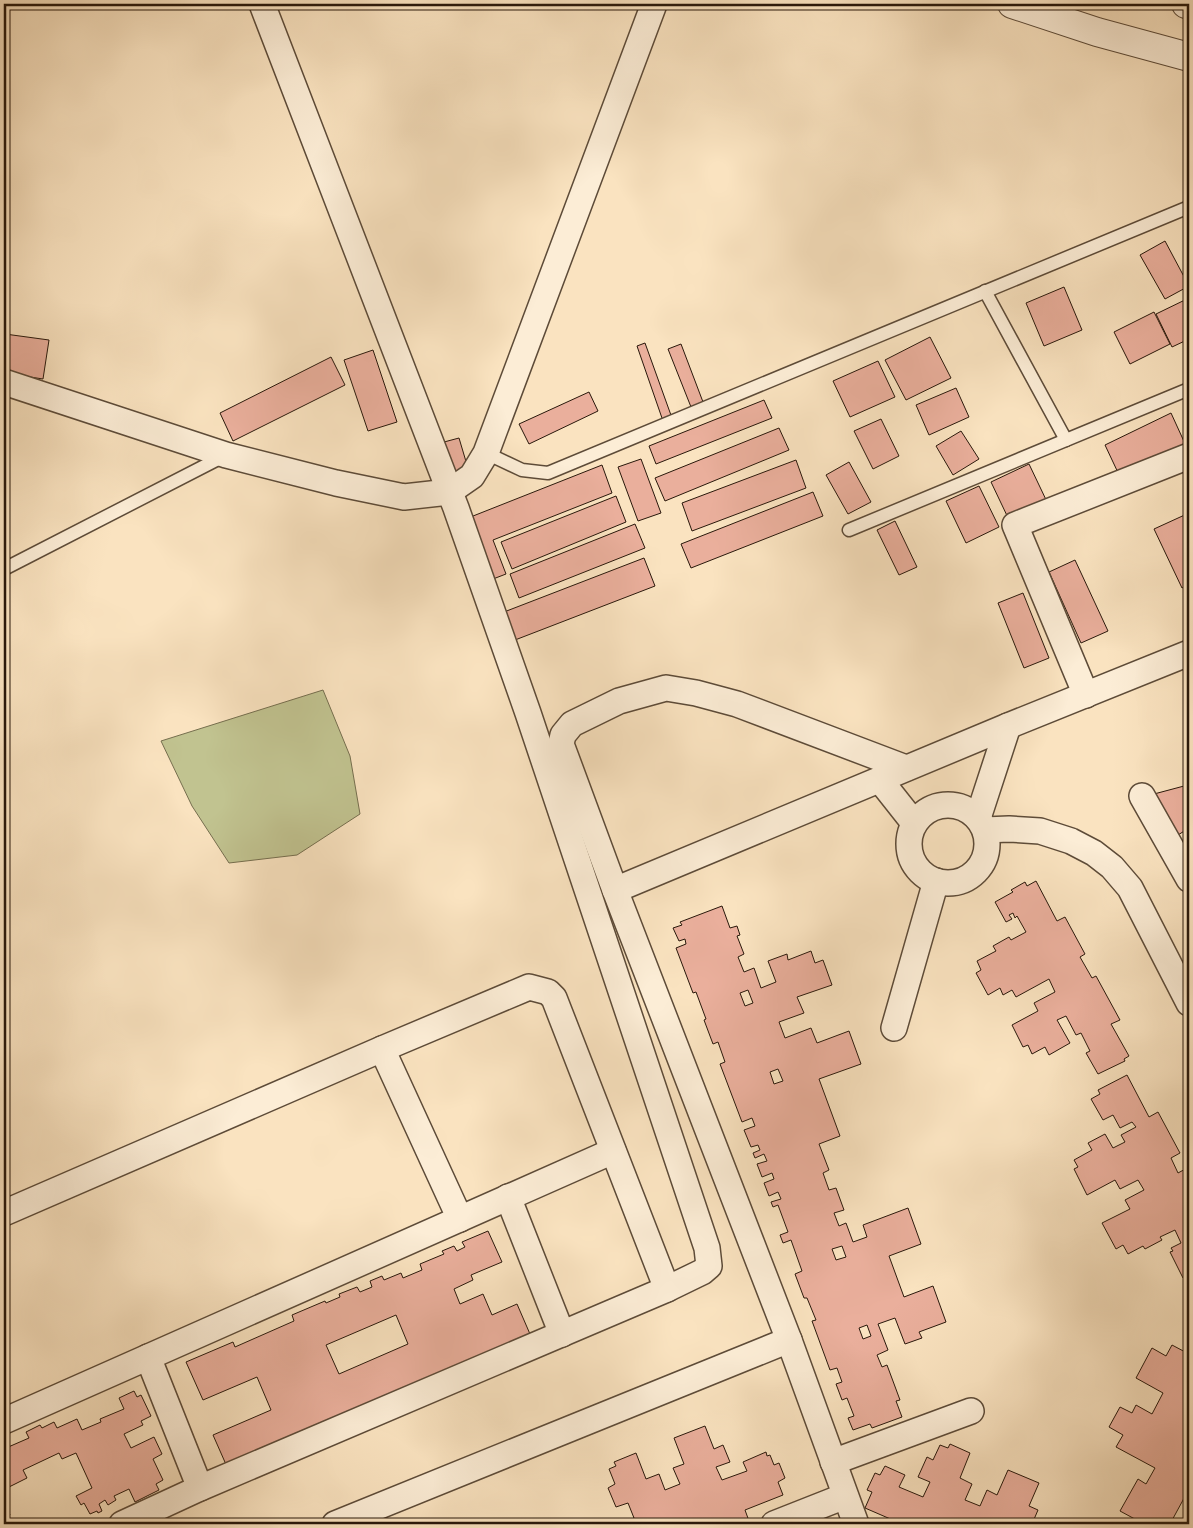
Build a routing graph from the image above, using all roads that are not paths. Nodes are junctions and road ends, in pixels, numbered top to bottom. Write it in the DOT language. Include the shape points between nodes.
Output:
graph roads {
  1 [pos="262,4"];
  2 [pos="654,4"];
  3 [pos="1012,4"];
  4 [pos="1189,57"];
  5 [pos="1189,207"];
  6 [pos="985,291"];
  7 [pos="4,382"];
  8 [pos="1189,389"];
  9 [pos="1066,440"];
  10 [pos="486,453"];
  11 [pos="226,455"];
  12 [pos="1189,456"];
  13 [pos="449,492"];
  14 [pos="848,530"];
  15 [pos="4,569"];
  16 [pos="1189,653"];
  17 [pos="1086,695"];
  18 [pos="1008,726"];
  19 [pos="906,768"];
  20 [pos="880,780"];
  21 [pos="1142,796"];
  22 [pos="914,823"];
  23 [pos="981,824"];
  24 [pos="1189,879"];
  25 [pos="936,881"];
  26 [pos="614,890"];
  27 [pos="1189,1003"];
  28 [pos="894,1028"];
  29 [pos="382,1049"];
  30 [pos="614,1151"];
  31 [pos="508,1197"];
  32 [pos="4,1213"];
  33 [pos="460,1218"];
  34 [pos="667,1289"];
  35 [pos="562,1334"];
  36 [pos="789,1340"];
  37 [pos="148,1357"];
  38 [pos="971,1410"];
  39 [pos="4,1422"];
  40 [pos="833,1462"];
  41 [pos="200,1488"];
  42 [pos="845,1496"];
  43 [pos="122,1524"];
  44 [pos="335,1524"];
  45 [pos="774,1524"];
  46 [pos="856,1524"];
  1 -- 13 [label="street"];
  2 -- 10 [label="street"];
  3 -- 4 [label="street"];
  5 -- 6 [label="lane"];
  6 -- 9 [label="lane"];
  6 -- 10 [label="lane" via="548,473 522,470"];
  7 -- 11 [label="street"];
  8 -- 9 [label="lane"];
  9 -- 14 [label="lane"];
  10 -- 13 [label="street" via="472,476"];
  11 -- 13 [label="street" via="404,497"];
  11 -- 15 [label="lane"];
  12 -- 17 [label="street" via="1015,525"];
  13 -- 34 [label="street" via="525,704 707,1248 709,1266"];
  16 -- 17 [label="street"];
  17 -- 18 [label="street"];
  18 -- 19 [label="street"];
  18 -- 23 [label="street"];
  19 -- 20 [label="street"];
  19 -- 26 [label="street" via="737,704 696,693 666,688 619,701 572,724 562,735 562,744"];
  20 -- 22 [label="street"];
  20 -- 26 [label="street"];
  21 -- 24 [label="street"];
  22 -- 23 [label="street" via="922,814 944,805 968,810"];
  22 -- 25 [label="street" via="909,840 910,858 925,876"];
  23 -- 25 [label="street" via="987,842 986,855 980,866 972,876 960,881 948,884"];
  23 -- 27 [label="street" via="1040,831 1070,841 1112,867 1130,888"];
  25 -- 28 [label="street"];
  26 -- 36 [label="street"];
  29 -- 30 [label="street" via="529,987 548,992 554,998"];
  29 -- 32 [label="street"];
  29 -- 33 [label="street"];
  30 -- 31 [label="street"];
  30 -- 34 [label="street"];
  31 -- 33 [label="street"];
  31 -- 35 [label="street"];
  33 -- 37 [label="street"];
  34 -- 35 [label="street"];
  35 -- 41 [label="street"];
  36 -- 40 [label="street"];
  36 -- 44 [label="street"];
  37 -- 39 [label="street"];
  37 -- 41 [label="street"];
  38 -- 40 [label="street"];
  40 -- 42 [label="street"];
  41 -- 43 [label="street"];
  42 -- 45 [label="street"];
  42 -- 46 [label="street"];
}
